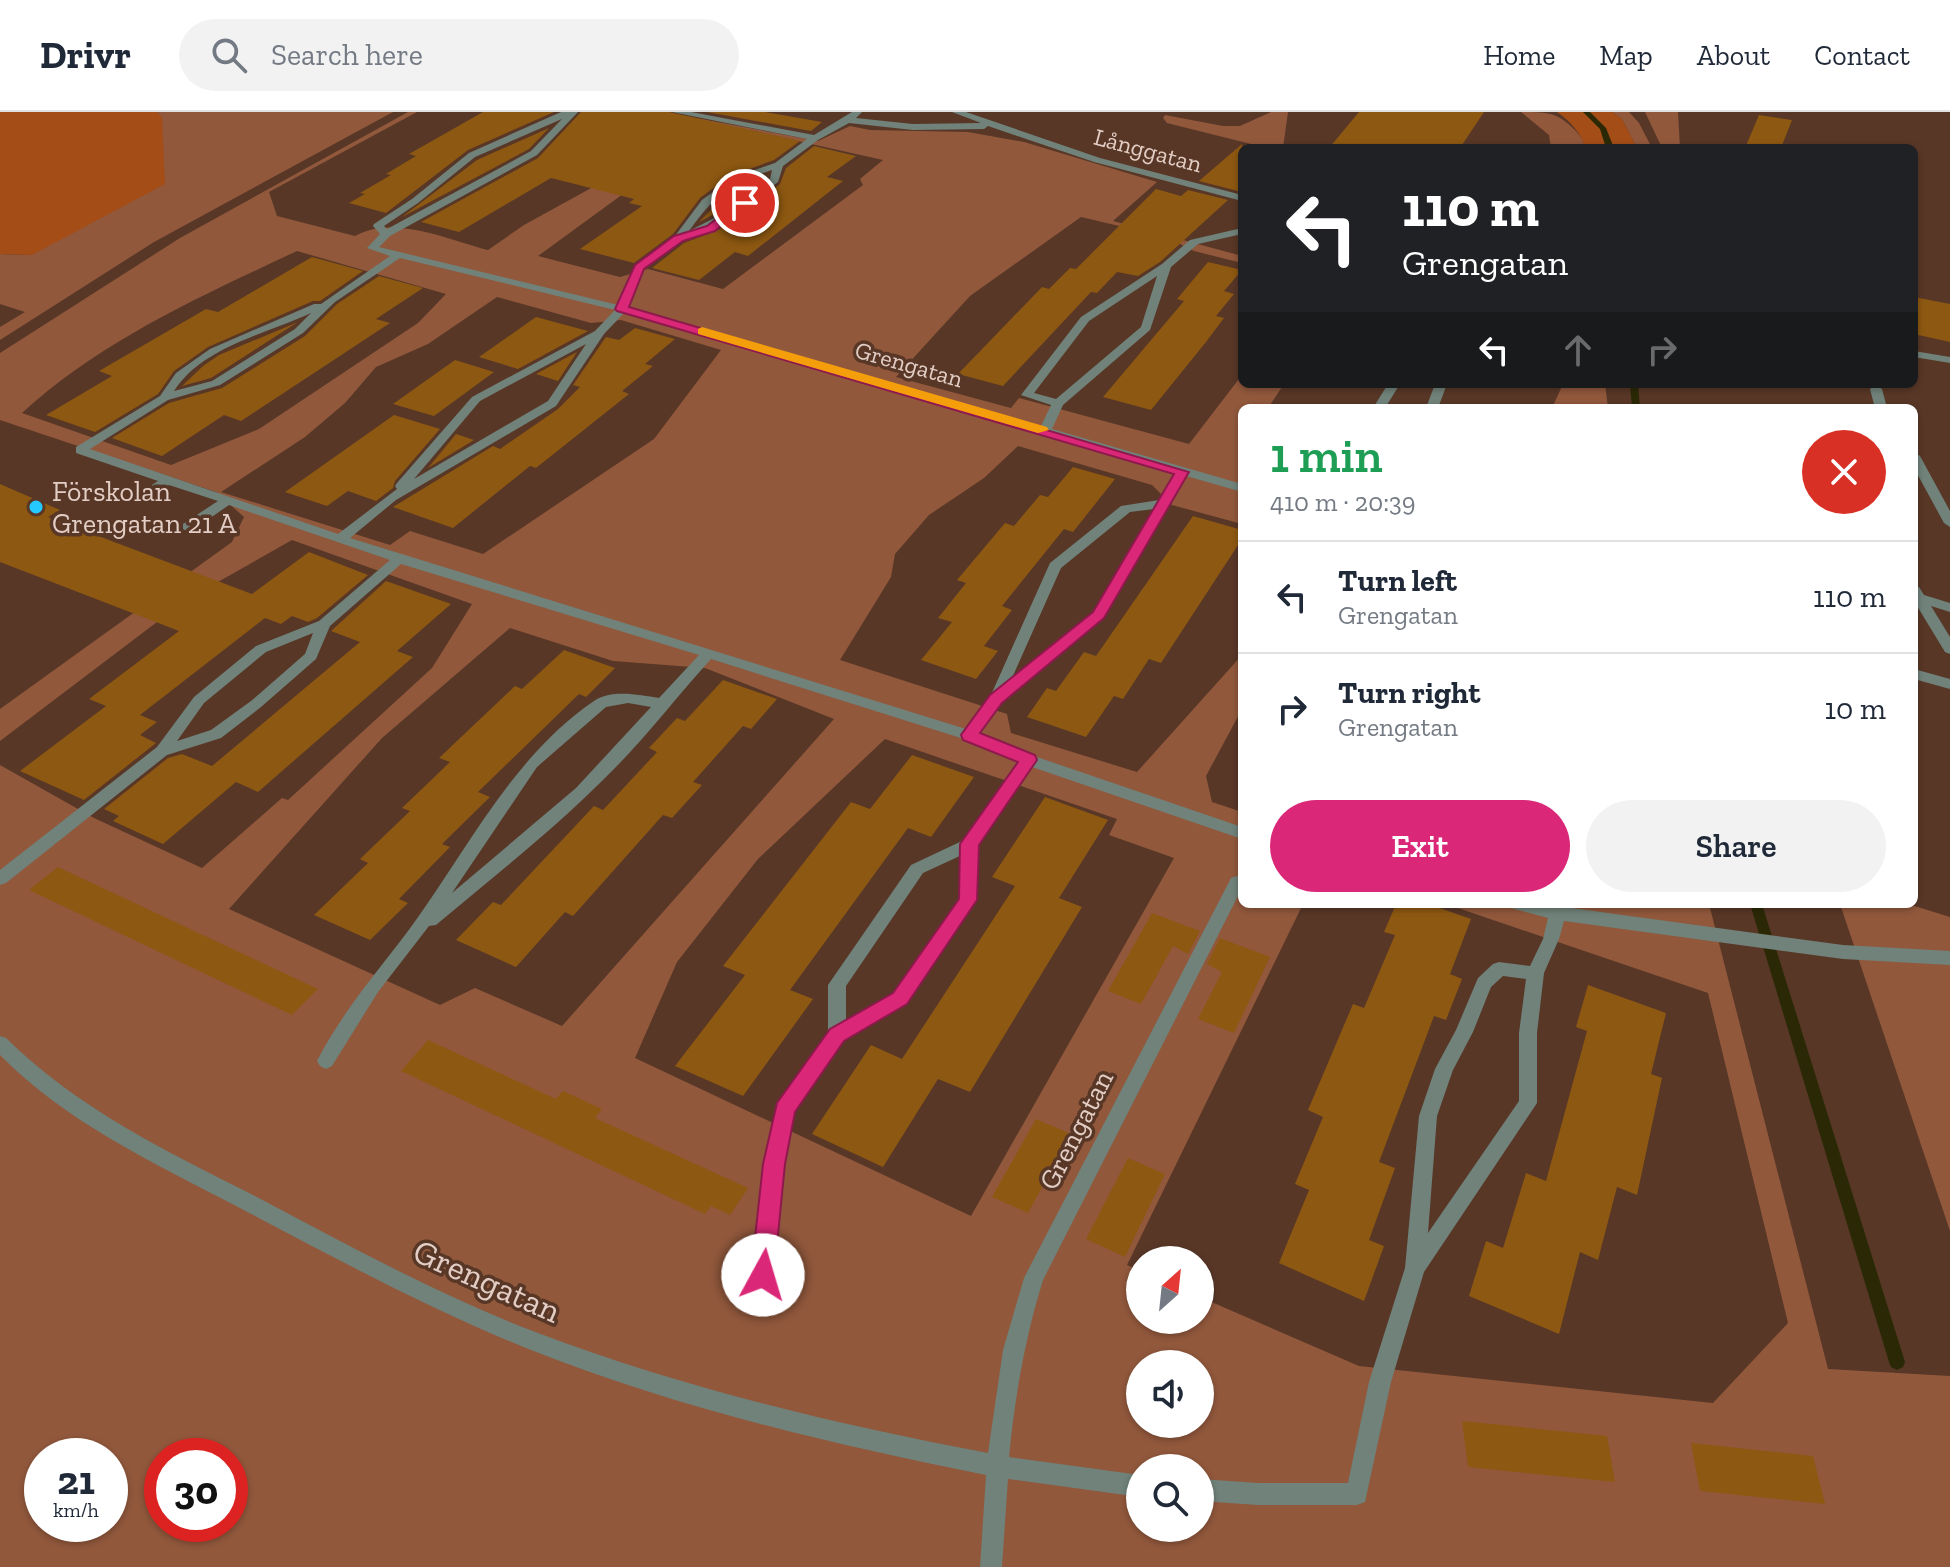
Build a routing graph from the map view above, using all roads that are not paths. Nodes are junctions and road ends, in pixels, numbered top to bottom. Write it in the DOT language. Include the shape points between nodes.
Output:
graph roads {
  1 [pos="571,112"];
  2 [pos="677,112"];
  3 [pos="857,112"];
  4 [pos="957,112"];
  5 [pos="848,120"];
  6 [pos="998,126"];
  7 [pos="815,138"];
  8 [pos="778,165"];
  9 [pos="443,176"];
  10 [pos="472,184"];
  11 [pos="1238,197"];
  12 [pos="701,210"];
  13 [pos="725,217"];
  14 [pos="1238,232"];
  15 [pos="386,234"];
  16 [pos="679,238"];
  17 [pos="398,255"];
  18 [pos="1166,266"];
  19 [pos="331,300"];
  20 [pos="622,309"];
  21 [pos="277,326"];
  22 [pos="600,332"];
  23 [pos="288,337"];
  24 [pos="1918,355"];
  25 [pos="549,359"];
  26 [pos="1950,360"];
  27 [pos="577,366"];
  28 [pos="1876,389"];
  29 [pos="164,398"];
  30 [pos="1058,403"];
  31 [pos="1880,404"];
  32 [pos="1045,431"];
  33 [pos="1918,463"];
  34 [pos="1182,472"];
  35 [pos="166,481"];
  36 [pos="1238,487"];
  37 [pos="392,497"];
  38 [pos="140,499"];
  39 [pos="225,502"];
  40 [pos="1161,504"];
  41 [pos="1950,523"];
  42 [pos="188,527"];
  43 [pos="340,539"];
  44 [pos="399,559"];
  45 [pos="1918,595"];
  46 [pos="1918,597"];
  47 [pos="1950,608"];
  48 [pos="324,624"];
  49 [pos="1950,649"];
  50 [pos="707,655"];
  51 [pos="1918,675"];
  52 [pos="1950,684"];
  53 [pos="996,699"];
  54 [pos="662,704"];
  55 [pos="969,735"];
  56 [pos="162,751"];
  57 [pos="1029,760"];
  58 [pos="1238,832"];
  59 [pos="970,844"];
  60 [pos="0,879"];
  61 [pos="1237,882"];
  62 [pos="1533,908"];
  63 [pos="1557,914"];
  64 [pos="416,932"];
  65 [pos="1950,958"];
  66 [pos="1535,973"];
  67 [pos="837,1035"];
  68 [pos="0,1043"];
  69 [pos="326,1061"];
  70 [pos="1415,1268"];
  71 [pos="763,1275"];
  72 [pos="998,1466"];
  73 [pos="1126,1484"];
  74 [pos="1214,1491"];
  75 [pos="991,1567"];
  1 -- 9 [label="street" via="472,155"];
  1 -- 10 [label="street" via="534,153"];
  2 -- 7 [label="street"];
  3 -- 5 [label="street"];
  4 -- 6 [label="street, Långgatan"];
  5 -- 6 [label="street, Långgatan" via="913,127"];
  5 -- 7 [label="street"];
  6 -- 11 [label="street, Långgatan" via="1097,160"];
  7 -- 8 [label="street"];
  8 -- 12 [label="street" via="735,180"];
  8 -- 13 [label="street" via="775,180"];
  9 -- 10 [label="street"];
  9 -- 15 [label="street" via="378,226"];
  10 -- 15 [label="street"];
  12 -- 13 [label="street"];
  12 -- 16 [label="street"];
  13 -- 16 [label="street" via="711,228"];
  14 -- 18 [label="street" via="1194,242"];
  15 -- 17 [label="street, Grengatan" via="372,248"];
  16 -- 20 [label="street" via="639,268"];
  17 -- 19 [label="street"];
  17 -- 20 [label="street, Grengatan"];
  18 -- 30 [label="street" via="1146,328"];
  18 -- 30 [label="street" via="1085,319 1027,395"];
  19 -- 21 [label="street"];
  19 -- 23 [label="street"];
  20 -- 22 [label="street"];
  20 -- 32 [label="street, Grengatan"];
  21 -- 23 [label="street"];
  21 -- 29 [label="street" via="239,337 181,374"];
  22 -- 25 [label="street"];
  22 -- 27 [label="street"];
  23 -- 29 [label="street" via="216,383"];
  24 -- 26 [label="street"];
  25 -- 27 [label="street"];
  25 -- 37 [label="street" via="476,399"];
  27 -- 37 [label="street" via="552,403"];
  28 -- 31 [label="street"];
  29 -- 35 [label="street" via="80,450"];
  30 -- 32 [label="street"];
  32 -- 34 [label="street, Grengatan"];
  33 -- 41 [label="street"];
  34 -- 36 [label="street, Grengatan"];
  34 -- 40 [label="street"];
  35 -- 38 [label="street"];
  35 -- 39 [label="street"];
  37 -- 43 [label="street"];
  39 -- 42 [label="street"];
  39 -- 43 [label="street"];
  40 -- 53 [label="street" via="1099,615"];
  40 -- 53 [label="street" via="1126,509 1055,566"];
  43 -- 44 [label="street"];
  44 -- 48 [label="street"];
  44 -- 50 [label="street"];
  45 -- 47 [label="street"];
  46 -- 49 [label="street"];
  48 -- 56 [label="street" via="261,649 199,700"];
  48 -- 56 [label="street" via="311,656 256,704 216,734"];
  50 -- 54 [label="street"];
  50 -- 55 [label="street"];
  51 -- 52 [label="street"];
  53 -- 55 [label="street"];
  54 -- 64 [label="street" via="550,820"];
  54 -- 64 [label="street" via="628,698 601,703 532,763"];
  55 -- 57 [label="street"];
  56 -- 60 [label="street"];
  57 -- 58 [label="street"];
  57 -- 59 [label="street"];
  59 -- 67 [label="street" via="968,900 909,986 900,998"];
  59 -- 67 [label="street" via="917,869 881,920 837,985"];
  61 -- 72 [label="street, Grengatan" via="1034,1278 1017,1326 1004,1391"];
  62 -- 63 [label="street"];
  63 -- 65 [label="street" via="1843,952"];
  63 -- 66 [label="street"];
  64 -- 69 [label="street" via="372,987"];
  66 -- 70 [label="street" via="1528,1103"];
  66 -- 70 [label="street" via="1499,969 1484,983 1444,1069 1428,1116"];
  67 -- 71 [label="street" via="785,1109"];
  68 -- 72 [label="street, Grengatan" via="88,1115 418,1290 575,1356 742,1408"];
  70 -- 74 [label="street" via="1380,1382 1357,1494"];
  72 -- 73 [label="street, Grengatan"];
  72 -- 75 [label="street, Grengatan"];
}
